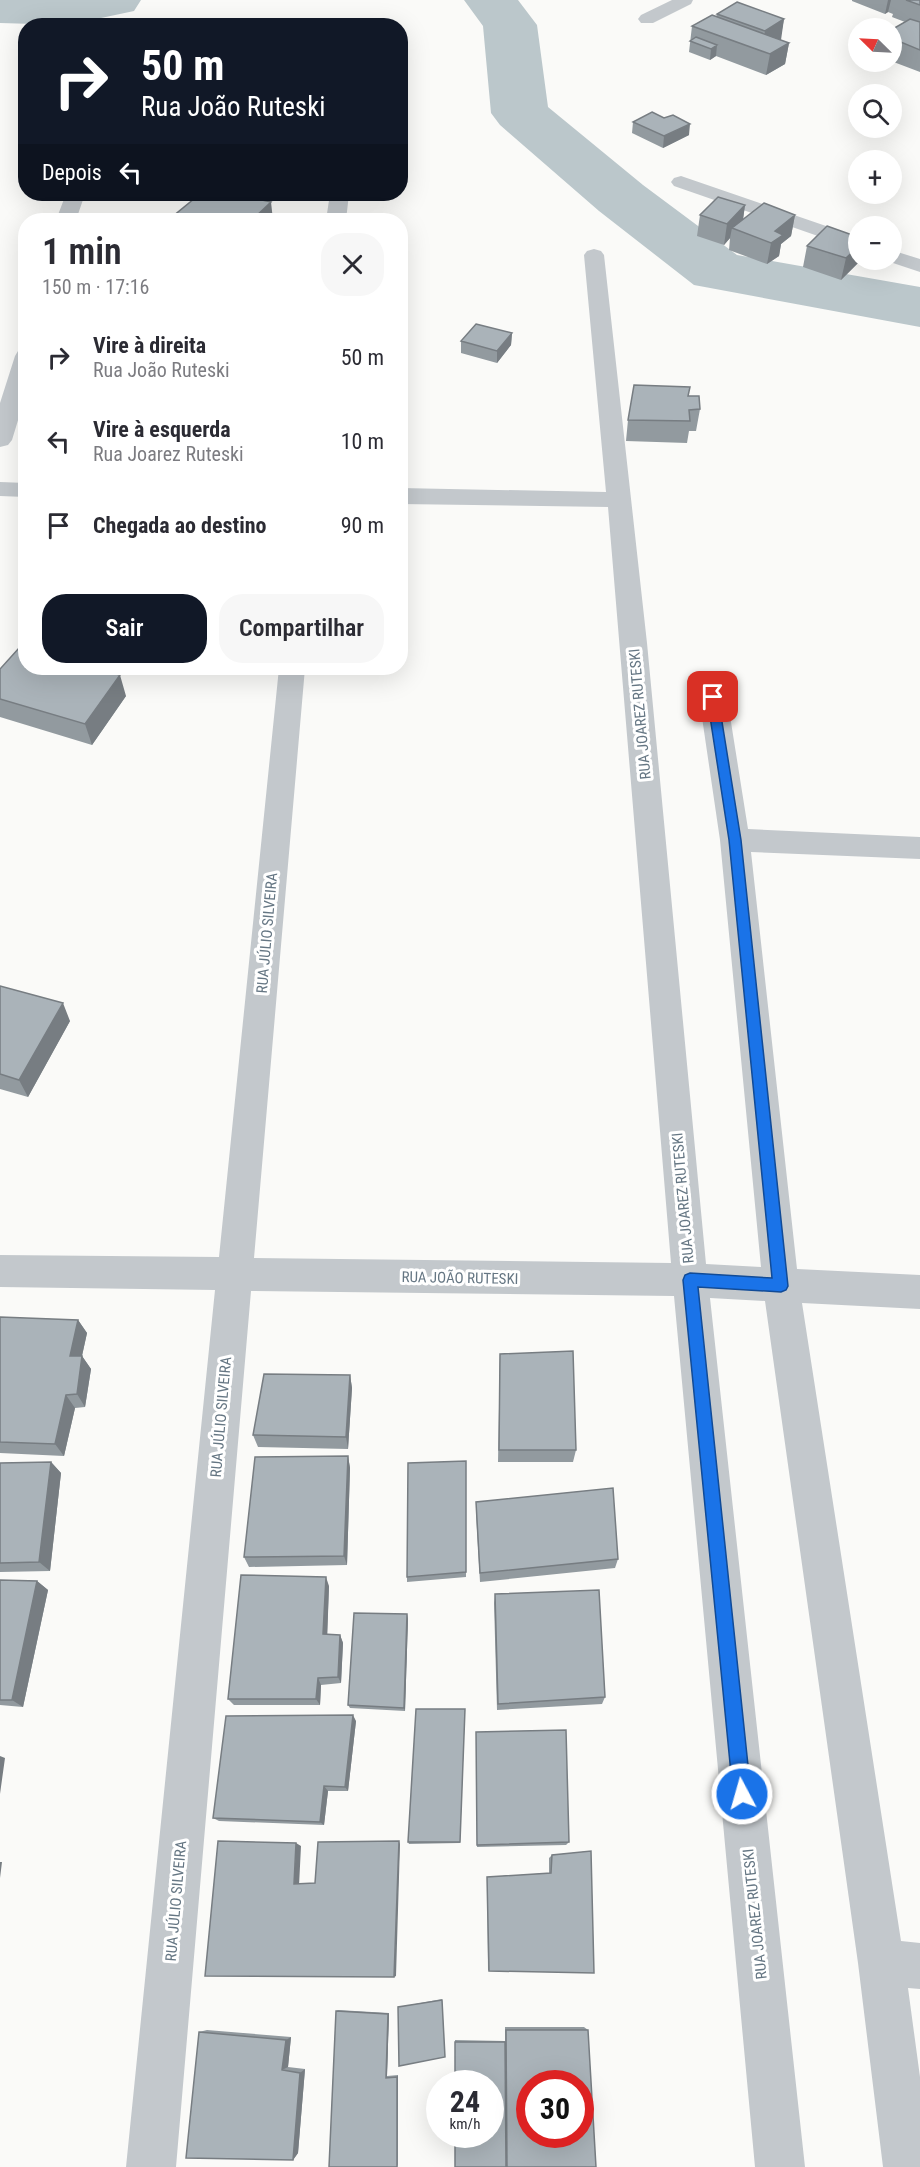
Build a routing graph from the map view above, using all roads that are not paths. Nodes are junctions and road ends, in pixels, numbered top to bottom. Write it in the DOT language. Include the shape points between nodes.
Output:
graph roads {
  1 [pos="686,0"];
  2 [pos="647,20"];
  3 [pos="681,182"];
  4 [pos="848,240"];
  5 [pos="594,255"];
  6 [pos="902,259"];
  7 [pos="920,266"];
  8 [pos="18,382"];
  9 [pos="0,440"];
  10 [pos="0,489"];
  11 [pos="18,490"];
  12 [pos="408,496"];
  13 [pos="619,500"];
  14 [pos="291,675"];
  15 [pos="713,697"];
  16 [pos="735,840"];
  17 [pos="920,848"];
  18 [pos="0,1271"];
  19 [pos="234,1276"];
  20 [pos="690,1280"];
  21 [pos="781,1286"];
  22 [pos="920,1292"];
  23 [pos="901,1964"];
  24 [pos="151,2167"];
  25 [pos="780,2167"];
  26 [pos="908,2167"];
  1 -- 2 [label="street"];
  3 -- 4 [label="street"];
  5 -- 13 [label="street, RUA JOAREZ RUTESKI"];
  6 -- 7 [label="street"];
  8 -- 9 [label="street"];
  10 -- 11 [label="street"];
  12 -- 13 [label="street"];
  13 -- 20 [label="street, RUA JOAREZ RUTESKI"];
  14 -- 19 [label="street, RUA JÚLIO SILVEIRA"];
  15 -- 16 [label="street"];
  16 -- 17 [label="street"];
  16 -- 21 [label="street"];
  18 -- 19 [label="street, RUA JOÃO RUTESKI"];
  19 -- 20 [label="street, RUA JOÃO RUTESKI"];
  19 -- 24 [label="street, RUA JÚLIO SILVEIRA"];
  20 -- 21 [label="street, RUA JOÃO RUTESKI"];
  20 -- 25 [label="street, RUA JOAREZ RUTESKI"];
  21 -- 22 [label="street, RUA JOÃO RUTESKI"];
  21 -- 23 [label="street"];
  23 -- 26 [label="street"];
}
